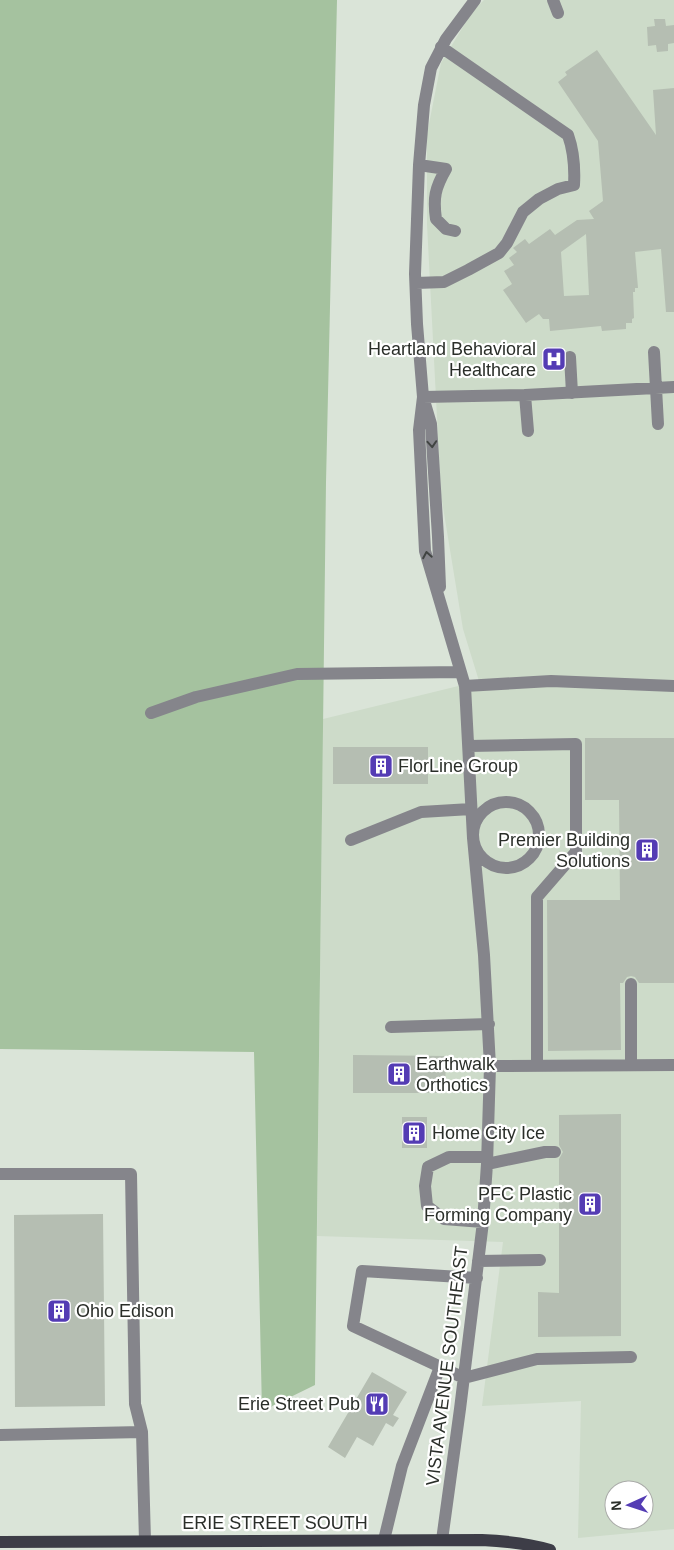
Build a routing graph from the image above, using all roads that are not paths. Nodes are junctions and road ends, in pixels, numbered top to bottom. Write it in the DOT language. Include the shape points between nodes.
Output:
graph roads {
  1 [pos="475,0"];
  2 [pos="553,0"];
  3 [pos="558,13"];
  4 [pos="441,47"];
  5 [pos="419,165"];
  6 [pos="455,231"];
  7 [pos="416,283"];
  8 [pos="654,352"];
  9 [pos="570,357"];
  10 [pos="674,387"];
  11 [pos="656,388"];
  12 [pos="572,393"];
  13 [pos="525,395"];
  14 [pos="423,397"];
  15 [pos="658,424"];
  16 [pos="528,431"];
  17 [pos="460,672"];
  18 [pos="465,686"];
  19 [pos="674,686"];
  20 [pos="151,713"];
  21 [pos="469,746"];
  22 [pos="471,808"];
  23 [pos="473,838"];
  24 [pos="351,840"];
  25 [pos="631,984"];
  26 [pos="488,1024"];
  27 [pos="391,1027"];
  28 [pos="631,1065"];
  29 [pos="674,1065"];
  30 [pos="490,1066"];
  31 [pos="537,1066"];
  32 [pos="555,1152"];
  33 [pos="487,1160"];
  34 [pos="0,1174"];
  35 [pos="483,1222"];
  36 [pos="540,1260"];
  37 [pos="478,1261"];
  38 [pos="476,1278"];
  39 [pos="631,1357"];
  40 [pos="440,1367"];
  41 [pos="464,1378"];
  42 [pos="142,1432"];
  43 [pos="0,1435"];
  44 [pos="384,1540"];
  45 [pos="442,1540"];
  46 [pos="145,1541"];
  47 [pos="0,1542"];
  48 [pos="534,1548"];
  49 [pos="550,1550"];
  1 -- 4 [label="street, VISTA AVENUE SOUTHEAST"];
  2 -- 3 [label="street"];
  4 -- 5 [label="street, VISTA AVENUE SOUTHEAST" via="427,84"];
  4 -- 7 [label="street" via="568,135 575,167 574,185 558,189 523,212 499,253 444,282"];
  5 -- 6 [label="street" via="446,169 435,194 436,219 446,229"];
  5 -- 7 [label="street, VISTA AVENUE SOUTHEAST"];
  7 -- 14 [label="street, VISTA AVENUE SOUTHEAST"];
  8 -- 11 [label="street"];
  9 -- 12 [label="street"];
  10 -- 11 [label="street"];
  11 -- 12 [label="street"];
  11 -- 15 [label="street"];
  12 -- 13 [label="street"];
  13 -- 14 [label="street"];
  13 -- 16 [label="street"];
  14 -- 17 [label="street, VISTA AVENUE SOUTHEAST" via="431,424 440,602"];
  17 -- 18 [label="street, VISTA AVENUE SOUTHEAST"];
  17 -- 20 [label="street" via="297,674 196,696"];
  18 -- 19 [label="street" via="551,682"];
  18 -- 21 [label="street, VISTA AVENUE SOUTHEAST"];
  21 -- 22 [label="street, VISTA AVENUE SOUTHEAST"];
  21 -- 31 [label="street" via="576,744 576,852 537,897"];
  22 -- 23 [label="street, VISTA AVENUE SOUTHEAST"];
  22 -- 24 [label="street" via="420,812"];
  23 -- 23 [label="street, VISTA AVENUE SOUTHEAST" via="478,853 489,864 510,868 521,865 533,855 539,829 528,810 507,801 486,808 478,816"];
  23 -- 26 [label="street, VISTA AVENUE SOUTHEAST"];
  25 -- 28 [label="street"];
  26 -- 27 [label="street"];
  26 -- 30 [label="street, VISTA AVENUE SOUTHEAST"];
  28 -- 29 [label="street"];
  28 -- 31 [label="street"];
  30 -- 31 [label="street"];
  30 -- 33 [label="street, VISTA AVENUE SOUTHEAST"];
  32 -- 33 [label="street"];
  33 -- 35 [label="street, VISTA AVENUE SOUTHEAST"];
  33 -- 35 [label="street" via="449,1157 428,1168 425,1186 427,1206 444,1219"];
  34 -- 42 [label="street" via="131,1174 135,1404"];
  35 -- 37 [label="street, VISTA AVENUE SOUTHEAST"];
  36 -- 37 [label="street"];
  37 -- 38 [label="street, VISTA AVENUE SOUTHEAST"];
  38 -- 40 [label="street" via="362,1271 353,1326"];
  38 -- 41 [label="street, VISTA AVENUE SOUTHEAST"];
  39 -- 41 [label="street" via="537,1359"];
  40 -- 41 [label="street"];
  40 -- 44 [label="street" via="402,1466"];
  41 -- 45 [label="street, VISTA AVENUE SOUTHEAST"];
  42 -- 43 [label="street"];
  42 -- 46 [label="street"];
  44 -- 45 [label="main road, ERIE STREET SOUTH"];
  44 -- 46 [label="main road, ERIE STREET SOUTH"];
  45 -- 48 [label="main road, ERIE STREET SOUTH" via="501,1541"];
  46 -- 47 [label="main road, ERIE STREET SOUTH"];
  48 -- 49 [label="main road, ERIE STREET SOUTH"];
}
